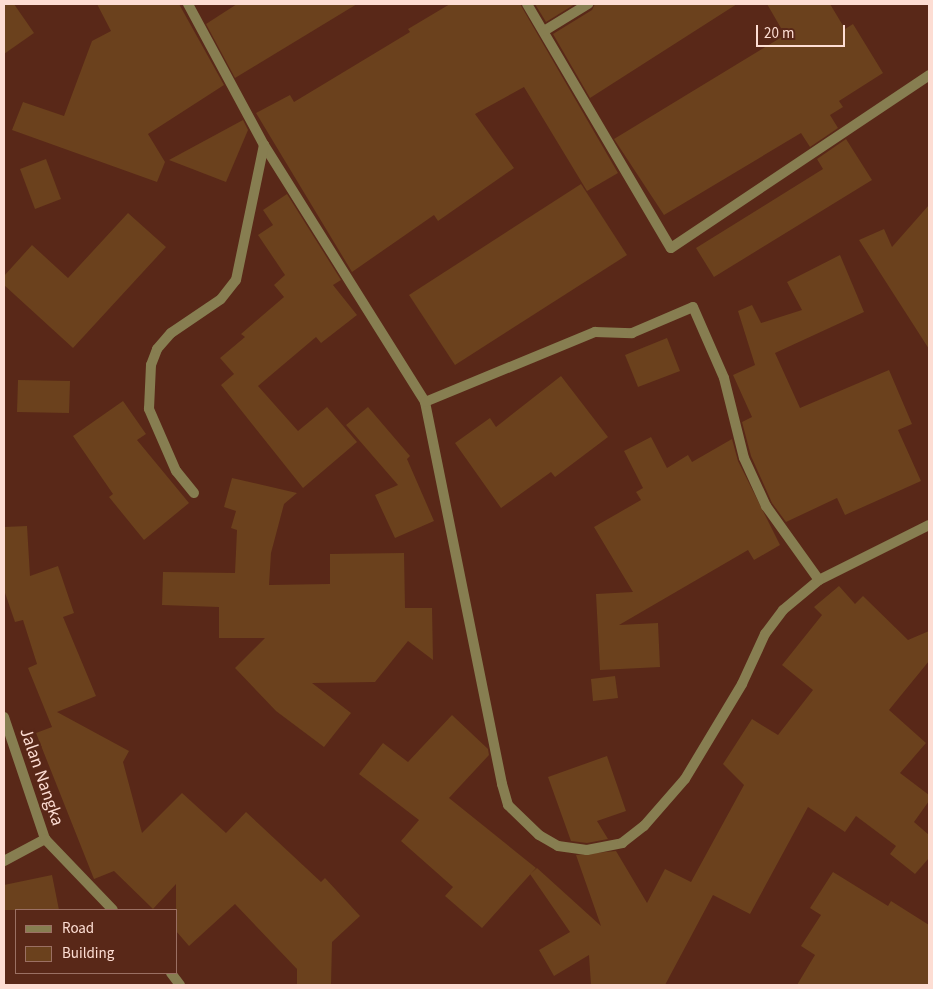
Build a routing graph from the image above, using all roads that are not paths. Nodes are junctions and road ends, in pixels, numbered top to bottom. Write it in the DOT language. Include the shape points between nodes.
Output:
graph roads {
  1 [pos="188,4"];
  2 [pos="527,4"];
  3 [pos="588,4"];
  4 [pos="544,32"];
  5 [pos="929,75"];
  6 [pos="264,145"];
  7 [pos="425,402"];
  8 [pos="194,493"];
  9 [pos="929,526"];
  10 [pos="819,580"];
  11 [pos="4,717"];
  12 [pos="45,839"];
  13 [pos="4,861"];
  14 [pos="112,909"];
  15 [pos="172,974"];
  16 [pos="180,985"];
  1 -- 6 [label="street"];
  2 -- 4 [label="street"];
  3 -- 4 [label="street"];
  4 -- 5 [label="street" via="671,248"];
  6 -- 7 [label="street"];
  6 -- 8 [label="street" via="236,280 221,299 171,332 157,349 151,365 149,409 176,471"];
  7 -- 10 [label="street" via="595,332 632,332 693,307 724,378 744,458 766,506"];
  7 -- 10 [label="street" via="508,805 522,822 558,846 586,850 622,843 644,826 685,779 742,684 765,634 783,610"];
  9 -- 10 [label="street"];
  11 -- 12 [label="street, Jalan Nangka"];
  12 -- 13 [label="street"];
  12 -- 14 [label="street, Jalan Nangka"];
  15 -- 16 [label="street"];
}
